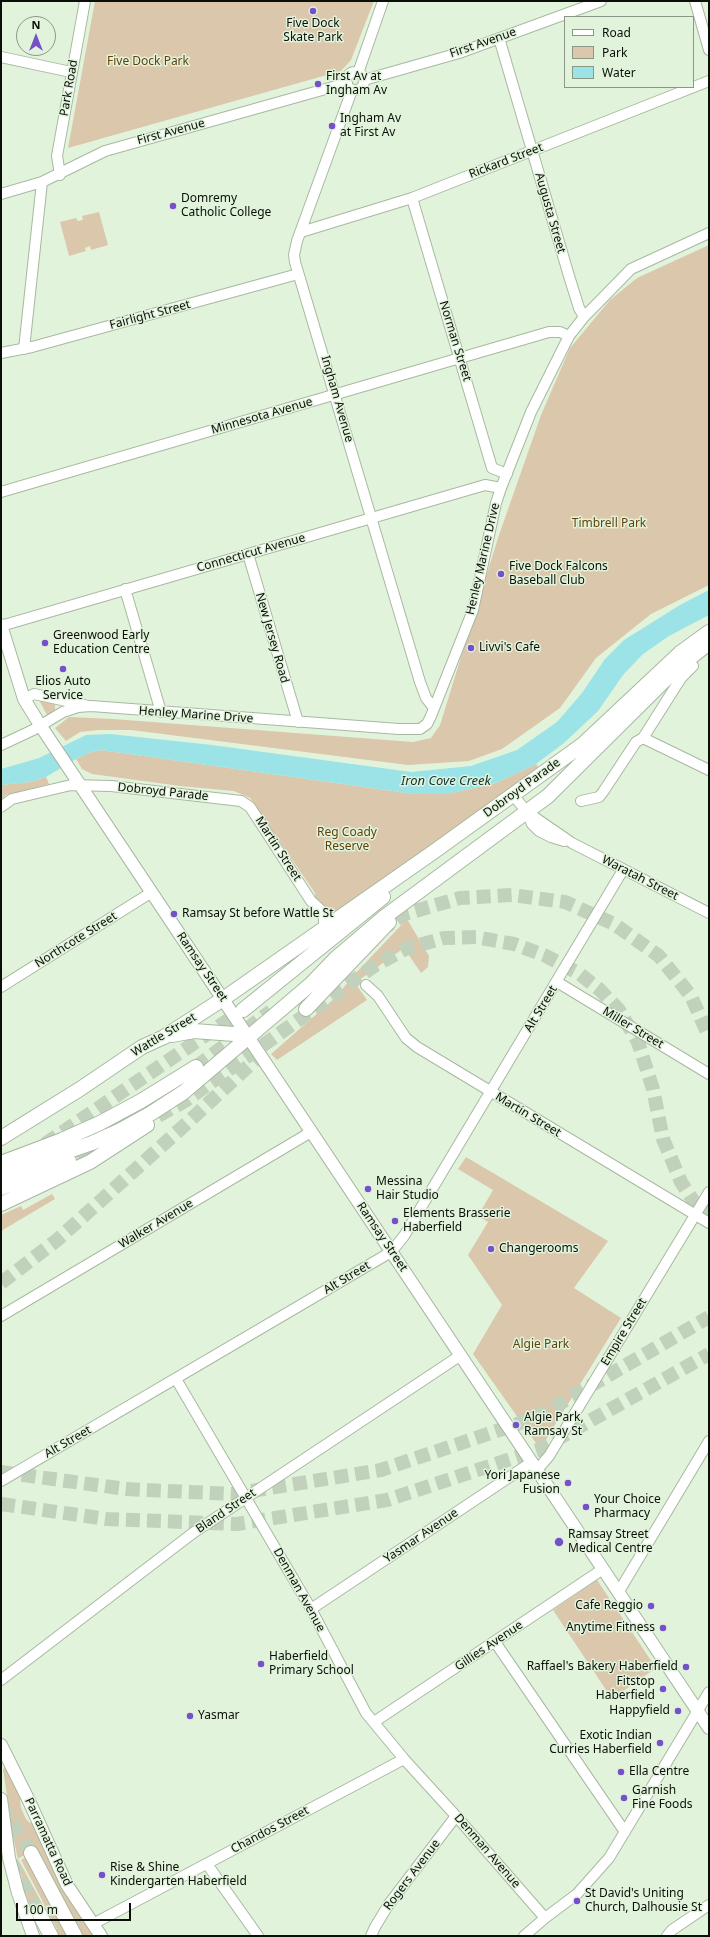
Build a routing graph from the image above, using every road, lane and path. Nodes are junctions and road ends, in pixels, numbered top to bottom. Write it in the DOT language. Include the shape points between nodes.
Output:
graph roads {
  1 [pos="85,1"];
  2 [pos="383,1"];
  3 [pos="601,1"];
  4 [pos="695,1"];
  5 [pos="499,38"];
  6 [pos="709,50"];
  7 [pos="1,57"];
  8 [pos="71,72"];
  9 [pos="361,76"];
  10 [pos="709,81"];
  11 [pos="349,86"];
  12 [pos="694,87"];
  13 [pos="691,88"];
  14 [pos="532,151"];
  15 [pos="60,175"];
  16 [pos="42,182"];
  17 [pos="1,194"];
  18 [pos="412,198"];
  19 [pos="301,232"];
  20 [pos="709,233"];
  21 [pos="298,274"];
  22 [pos="584,317"];
  23 [pos="569,336"];
  24 [pos="24,349"];
  25 [pos="1,353"];
  26 [pos="460,358"];
  27 [pos="336,394"];
  28 [pos="507,474"];
  29 [pos="501,488"];
  30 [pos="1,492"];
  31 [pos="372,517"];
  32 [pos="248,554"];
  33 [pos="125,589"];
  34 [pos="1,625"];
  35 [pos="709,632"];
  36 [pos="709,644"];
  37 [pos="4,650"];
  38 [pos="693,666"];
  39 [pos="24,699"];
  40 [pos="91,706"];
  41 [pos="434,708"];
  42 [pos="161,712"];
  43 [pos="298,722"];
  44 [pos="40,725"];
  45 [pos="643,738"];
  46 [pos="1,745"];
  47 [pos="709,770"];
  48 [pos="81,785"];
  49 [pos="581,801"];
  50 [pos="245,803"];
  51 [pos="519,803"];
  52 [pos="1,807"];
  53 [pos="623,870"];
  54 [pos="431,881"];
  55 [pos="152,892"];
  56 [pos="709,913"];
  57 [pos="324,929"];
  58 [pos="557,982"];
  59 [pos="366,986"];
  60 [pos="1,988"];
  61 [pos="223,999"];
  62 [pos="306,1009"];
  63 [pos="244,1010"];
  64 [pos="164,1037"];
  65 [pos="248,1037"];
  66 [pos="196,1067"];
  67 [pos="709,1074"];
  68 [pos="184,1092"];
  69 [pos="491,1092"];
  70 [pos="311,1132"];
  71 [pos="1,1138"];
  72 [pos="77,1157"];
  73 [pos="1,1162"];
  74 [pos="1,1175"];
  75 [pos="1,1188"];
  76 [pos="709,1192"];
  77 [pos="1,1204"];
  78 [pos="695,1215"];
  79 [pos="709,1223"];
  80 [pos="391,1252"];
  81 [pos="1,1316"];
  82 [pos="461,1356"];
  83 [pos="176,1379"];
  84 [pos="709,1441"];
  85 [pos="534,1466"];
  86 [pos="1,1481"];
  87 [pos="246,1497"];
  88 [pos="603,1569"];
  89 [pos="618,1593"];
  90 [pos="311,1610"];
  91 [pos="495,1642"];
  92 [pos="1,1680"];
  93 [pos="709,1692"];
  94 [pos="698,1711"];
  95 [pos="374,1722"];
  96 [pos="709,1728"];
  97 [pos="1,1744"];
  98 [pos="404,1759"];
  99 [pos="1,1799"];
  100 [pos="456,1816"];
  101 [pos="625,1832"];
  102 [pos="31,1853"];
  103 [pos="208,1864"];
  104 [pos="709,1905"];
  105 [pos="39,1913"];
  106 [pos="545,1918"];
  107 [pos="93,1924"];
  108 [pos="33,1936"];
  109 [pos="51,1936"];
  110 [pos="75,1936"];
  111 [pos="101,1936"];
  112 [pos="258,1936"];
  113 [pos="371,1936"];
  114 [pos="524,1936"];
  115 [pos="667,1936"];
  1 -- 8 [label="street, Park Road"];
  2 -- 9 [label="street"];
  3 -- 5 [label="street, First Avenue"];
  4 -- 6 [label="street"];
  5 -- 9 [label="street, First Avenue" via="438,59"];
  5 -- 14 [label="street, Augusta Street"];
  7 -- 8 [label="street"];
  8 -- 15 [label="street, Park Road" via="57,156"];
  9 -- 11 [label="street" via="361,88"];
  9 -- 11 [label="street" via="350,74 347,78"];
  10 -- 12 [label="street, Rickard Street"];
  11 -- 15 [label="street, First Avenue" via="115,148 96,155"];
  11 -- 19 [label="street, Ingham Avenue"];
  13 -- 14 [label="street, Rickard Street"];
  14 -- 18 [label="street, Rickard Street"];
  14 -- 22 [label="street, Augusta Street" via="569,276"];
  15 -- 16 [label="street, First Avenue"];
  16 -- 17 [label="street, First Avenue"];
  16 -- 24 [label="street"];
  18 -- 19 [label="street, Rickard Street"];
  18 -- 26 [label="street, Norman Street"];
  19 -- 21 [label="street, Ingham Avenue" via="294,255"];
  20 -- 22 [label="street, Henley Marine Drive" via="631,269"];
  21 -- 24 [label="street, Fairlight Street"];
  21 -- 27 [label="street, Ingham Avenue"];
  22 -- 23 [label="street, Henley Marine Drive"];
  23 -- 26 [label="street, Minnesota Avenue" via="560,332 549,332"];
  23 -- 28 [label="street, Henley Marine Drive" via="531,412"];
  24 -- 25 [label="street, Fairlight Street"];
  26 -- 27 [label="street, Minnesota Avenue"];
  26 -- 28 [label="street, Norman Street" via="492,468"];
  27 -- 30 [label="street, Minnesota Avenue"];
  27 -- 31 [label="street, Ingham Avenue"];
  28 -- 29 [label="street, Henley Marine Drive"];
  29 -- 31 [label="street, Connecticut Avenue" via="485,485"];
  29 -- 41 [label="street, Henley Marine Drive" via="473,610"];
  31 -- 32 [label="street, Connecticut Avenue"];
  31 -- 41 [label="street, Ingham Avenue" via="420,682 426,698"];
  32 -- 33 [label="street, Connecticut Avenue"];
  32 -- 43 [label="street, New Jersey Road"];
  33 -- 34 [label="street, Connecticut Avenue"];
  33 -- 42 [label="street"];
  34 -- 37 [label="main road, Ramsay Street"];
  35 -- 51 [label="highway, Dobroyd Parade" via="680,653"];
  36 -- 51 [label="highway, Dobroyd Parade" via="676,669 548,796"];
  37 -- 39 [label="main road, Ramsay Street"];
  38 -- 45 [label="street" via="681,678"];
  39 -- 40 [label="street, Henley Marine Drive" via="34,694"];
  39 -- 44 [label="main road, Ramsay Street"];
  40 -- 42 [label="street, Henley Marine Drive"];
  40 -- 44 [label="street, Henley Marine Drive" via="70,709"];
  41 -- 43 [label="street, Henley Marine Drive" via="426,724 420,729 413,730"];
  42 -- 43 [label="street, Henley Marine Drive"];
  44 -- 46 [label="street, Henley Marine Drive"];
  44 -- 48 [label="main road, Ramsay Street"];
  45 -- 47 [label="street"];
  45 -- 49 [label="street" via="636,742 599,797"];
  48 -- 50 [label="street, Dobroyd Parade" via="226,798"];
  48 -- 52 [label="street, Dobroyd Parade" via="68,785 12,799"];
  48 -- 55 [label="main road, Ramsay Street"];
  50 -- 57 [label="street, Martin Street" via="309,897 324,913"];
  51 -- 53 [label="street, Waratah Street" via="532,824 542,833 572,843"];
  51 -- 54 [label="highway, Dobroyd Parade"];
  51 -- 57 [label="highway, Dobroyd Parade"];
  51 -- 63 [label="highway" via="382,898"];
  53 -- 56 [label="street, Waratah Street"];
  53 -- 58 [label="street, Alt Street"];
  54 -- 62 [label="highway"];
  54 -- 65 [label="highway, Dobroyd Parade" via="382,918 336,958 311,984"];
  55 -- 60 [label="street, Northcote Street"];
  55 -- 61 [label="main road, Ramsay Street"];
  57 -- 61 [label="highway, Wattle Street"];
  58 -- 67 [label="street, Miller Street"];
  58 -- 69 [label="street, Alt Street"];
  59 -- 69 [label="street, Martin Street" via="378,996 406,1038"];
  61 -- 64 [label="highway, Wattle Street"];
  61 -- 65 [label="main road, Ramsay Street"];
  64 -- 65 [label="highway" via="194,1031"];
  64 -- 71 [label="highway, Wattle Street" via="142,1047"];
  65 -- 68 [label="highway"];
  65 -- 70 [label="main road, Ramsay Street"];
  66 -- 73 [label="highway" via="100,1123"];
  68 -- 74 [label="highway" via="112,1134"];
  68 -- 77 [label="highway" via="165,1112 90,1162"];
  69 -- 78 [label="street, Martin Street"];
  69 -- 80 [label="street, Alt Street" via="404,1236"];
  70 -- 80 [label="main road, Ramsay Street"];
  70 -- 81 [label="street, Walker Avenue"];
  72 -- 75 [label="highway" via="36,1176"];
  76 -- 78 [label="street, Empire Street"];
  78 -- 79 [label="street, Martin Street"];
  78 -- 85 [label="street, Empire Street" via="553,1451 542,1466"];
  80 -- 82 [label="main road, Ramsay Street"];
  80 -- 83 [label="street, Alt Street"];
  82 -- 85 [label="main road, Ramsay Street"];
  82 -- 87 [label="street, Bland Street"];
  83 -- 86 [label="street, Alt Street"];
  83 -- 87 [label="street, Denman Avenue"];
  84 -- 89 [label="street"];
  85 -- 88 [label="main road, Ramsay Street"];
  85 -- 90 [label="street, Yasmar Avenue"];
  87 -- 90 [label="street, Denman Avenue"];
  87 -- 92 [label="street, Bland Street" via="193,1533"];
  88 -- 89 [label="main road, Ramsay Street"];
  88 -- 91 [label="street, Gillies Avenue"];
  89 -- 94 [label="main road, Ramsay Street"];
  90 -- 95 [label="street, Denman Avenue" via="362,1707"];
  91 -- 95 [label="street, Gillies Avenue"];
  91 -- 101 [label="street"];
  93 -- 94 [label="street"];
  94 -- 96 [label="main road, Ramsay Street"];
  94 -- 101 [label="street"];
  95 -- 98 [label="street, Denman Avenue"];
  97 -- 107 [label="main road, Parramatta Road" via="68,1885"];
  98 -- 100 [label="street, Denman Avenue"];
  98 -- 103 [label="street, Chandos Street"];
  99 -- 108 [label="main road" via="9,1858"];
  100 -- 106 [label="street, Denman Avenue"];
  100 -- 113 [label="street, Rogers Avenue" via="388,1904"];
  101 -- 106 [label="street" via="609,1858 587,1885"];
  102 -- 110 [label="highway"];
  103 -- 107 [label="street, Chandos Street"];
  103 -- 112 [label="street"];
  104 -- 115 [label="street"];
  105 -- 109 [label="highway"];
  106 -- 114 [label="street"];
  107 -- 111 [label="main road, Parramatta Road"];
}
